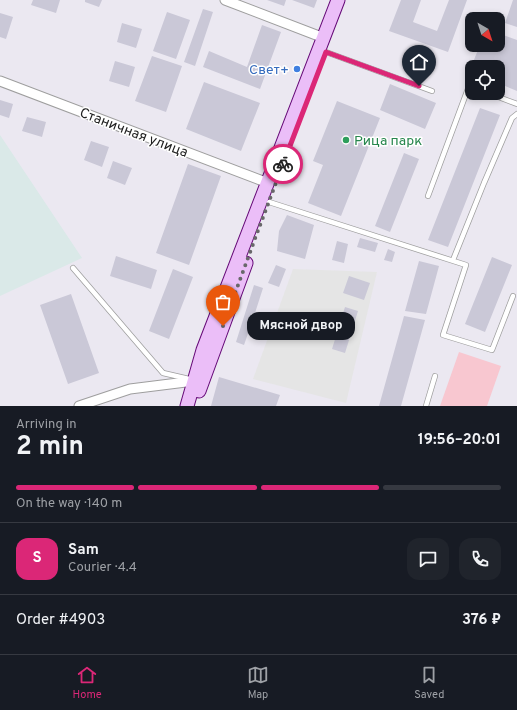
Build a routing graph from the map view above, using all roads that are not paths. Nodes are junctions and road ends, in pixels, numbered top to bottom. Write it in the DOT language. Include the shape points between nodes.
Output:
graph roads {
  1 [pos="225,0"];
  2 [pos="338,0"];
  3 [pos="346,0"];
  4 [pos="324,38"];
  5 [pos="326,52"];
  6 [pos="0,81"];
  7 [pos="432,91"];
  8 [pos="465,97"];
  9 [pos="505,99"];
  10 [pos="517,104"];
  11 [pos="517,114"];
  12 [pos="268,183"];
  13 [pos="428,196"];
  14 [pos="269,202"];
  15 [pos="453,260"];
  16 [pos="73,268"];
  17 [pos="513,296"];
  18 [pos="435,376"];
  19 [pos="194,381"];
  20 [pos="79,406"];
  21 [pos="187,406"];
  22 [pos="195,406"];
  23 [pos="426,406"];
  1 -- 4 [label="street"];
  2 -- 4 [label="main road"];
  3 -- 5 [label="main road"];
  4 -- 12 [label="main road"];
  5 -- 7 [label="lane"];
  5 -- 14 [label="main road"];
  6 -- 12 [label="street, Станичная улица"];
  8 -- 13 [label="lane"];
  9 -- 10 [label="lane"];
  11 -- 15 [label="lane" via="512,118"];
  12 -- 19 [label="main road" via="203,350"];
  14 -- 15 [label="lane"];
  14 -- 22 [label="main road"];
  15 -- 17 [label="lane" via="466,265 442,335 492,350"];
  16 -- 19 [label="lane" via="163,373"];
  18 -- 23 [label="lane"];
  19 -- 20 [label="street" via="130,389"];
  19 -- 21 [label="main road"];
}
